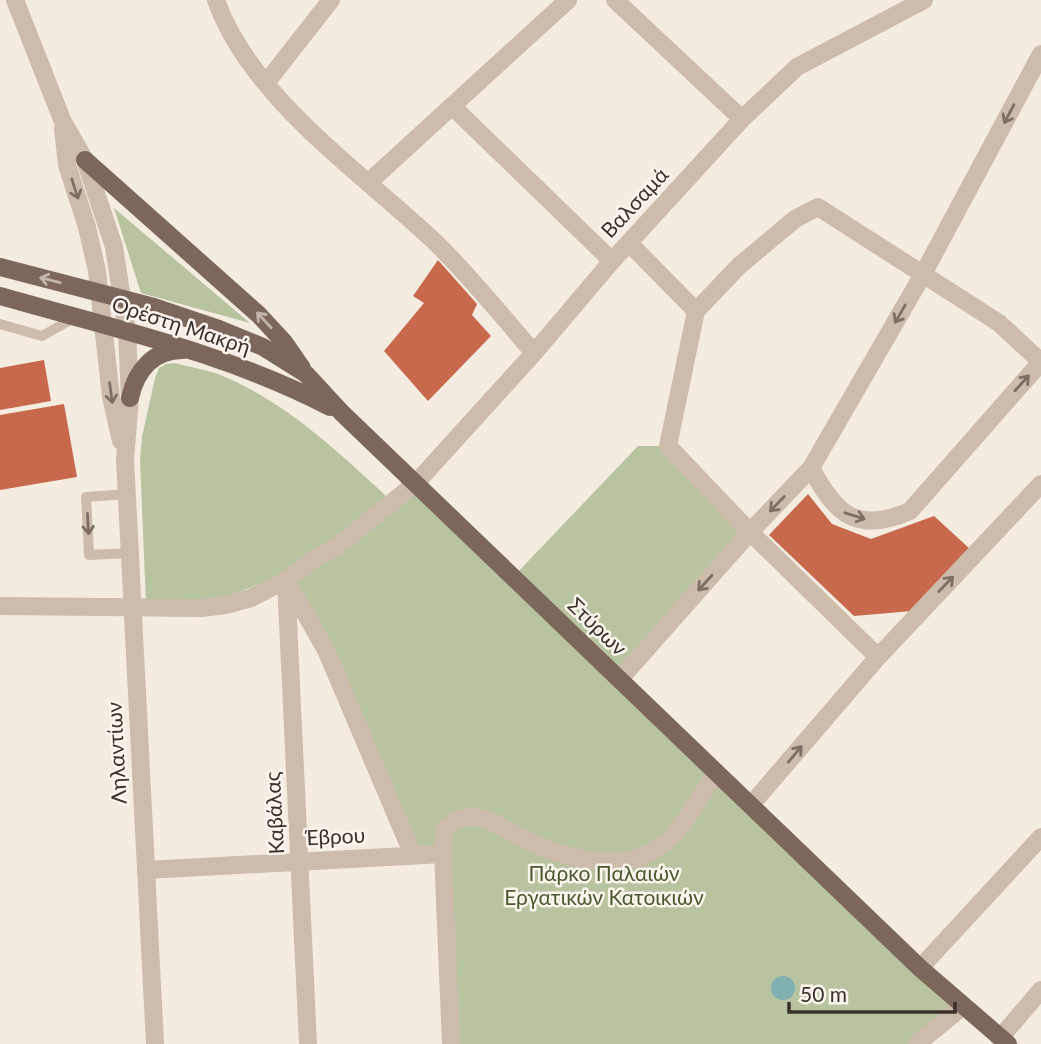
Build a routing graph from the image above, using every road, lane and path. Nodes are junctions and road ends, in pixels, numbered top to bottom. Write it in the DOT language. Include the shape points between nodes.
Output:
graph roads {
  1 [pos="15,0"];
  2 [pos="216,0"];
  3 [pos="331,0"];
  4 [pos="568,0"];
  5 [pos="615,0"];
  6 [pos="924,0"];
  7 [pos="1041,54"];
  8 [pos="266,83"];
  9 [pos="452,106"];
  10 [pos="742,119"];
  11 [pos="63,122"];
  12 [pos="85,160"];
  13 [pos="369,182"];
  14 [pos="629,243"];
  15 [pos="612,261"];
  16 [pos="0,267"];
  17 [pos="922,276"];
  18 [pos="100,293"];
  19 [pos="0,296"];
  20 [pos="122,299"];
  21 [pos="696,311"];
  22 [pos="75,317"];
  23 [pos="0,324"];
  24 [pos="104,325"];
  25 [pos="127,331"];
  26 [pos="190,349"];
  27 [pos="534,353"];
  28 [pos="1041,362"];
  29 [pos="306,374"];
  30 [pos="130,398"];
  31 [pos="342,413"];
  32 [pos="125,459"];
  33 [pos="811,468"];
  34 [pos="416,483"];
  35 [pos="1041,484"];
  36 [pos="127,494"];
  37 [pos="750,532"];
  38 [pos="130,553"];
  39 [pos="286,580"];
  40 [pos="0,606"];
  41 [pos="132,608"];
  42 [pos="877,657"];
  43 [pos="619,680"];
  44 [pos="716,773"];
  45 [pos="750,806"];
  46 [pos="1041,838"];
  47 [pos="443,854"];
  48 [pos="412,855"];
  49 [pos="300,862"];
  50 [pos="146,870"];
  51 [pos="920,968"];
  52 [pos="1041,990"];
  53 [pos="962,1007"];
  54 [pos="1004,1041"];
  55 [pos="155,1044"];
  56 [pos="308,1044"];
  57 [pos="451,1044"];
  58 [pos="916,1044"];
  1 -- 11 [label="street, Ληλαντίων"];
  2 -- 8 [label="street" via="250,65"];
  3 -- 8 [label="street"];
  4 -- 9 [label="street"];
  5 -- 10 [label="street"];
  6 -- 10 [label="street, Βαλσαμά" via="797,67"];
  7 -- 17 [label="street, one-way"];
  8 -- 13 [label="street"];
  9 -- 13 [label="street"];
  9 -- 15 [label="street"];
  10 -- 14 [label="street, Βαλσαμά"];
  11 -- 12 [label="street, Ληλαντίων"];
  11 -- 18 [label="street, Ληλαντίων, one-way" via="67,165 87,228"];
  12 -- 20 [label="street, Ληλαντίων" via="114,247"];
  29 -- 12 [label="main road, one-way" via="259,315"];
  13 -- 27 [label="street" via="437,244"];
  14 -- 15 [label="street, Βαλσαμά"];
  14 -- 21 [label="street"];
  15 -- 27 [label="street, Βαλσαμά"];
  18 -- 16 [label="main road, Ορέστη Μακρή, one-way"];
  17 -- 21 [label="street" via="818,207 795,219 739,266"];
  17 -- 28 [label="street" via="999,323"];
  17 -- 33 [label="street, one-way"];
  18 -- 20 [label="main road, Ορέστη Μακρή"];
  18 -- 24 [label="street, Ληλαντίων"];
  19 -- 22 [label="main road, Ορέστη Μακρή"];
  20 -- 25 [label="street, Ληλαντίων"];
  20 -- 29 [label="main road, Στύρων" via="219,329"];
  21 -- 37 [label="street" via="668,446"];
  22 -- 23 [label="lane" via="41,336"];
  22 -- 24 [label="main road, Ορέστη Μακρή"];
  24 -- 25 [label="main road, Ορέστη Μακρή"];
  24 -- 32 [label="street, Ληλαντίων, one-way" via="111,397"];
  25 -- 26 [label="main road, Ορέστη Μακρή"];
  25 -- 30 [label="street, Ληλαντίων"];
  26 -- 30 [label="main road" via="166,352 145,365"];
  26 -- 31 [label="main road, Ορέστη Μακρή"];
  27 -- 34 [label="street, Βαλσαμά"];
  33 -- 28 [label="street, one-way" via="832,503 846,514 874,520 893,519 911,511"];
  29 -- 31 [label="main road, Στύρων"];
  30 -- 32 [label="street, Ληλαντίων"];
  31 -- 34 [label="main road, Στύρων"];
  32 -- 36 [label="street, Ληλαντίων"];
  33 -- 37 [label="street, one-way"];
  34 -- 39 [label="street, Βαλσαμά" via="337,547"];
  34 -- 43 [label="main road, Στύρων"];
  42 -- 35 [label="street, one-way"];
  36 -- 38 [label="street, Ληλαντίων"];
  36 -- 38 [label="lane, one-way" via="86,497 89,555"];
  37 -- 42 [label="street"];
  37 -- 43 [label="street, one-way"];
  38 -- 41 [label="street, Ληλαντίων"];
  39 -- 41 [label="street, Βαλσαμά" via="226,605"];
  39 -- 48 [label="street" via="326,650"];
  39 -- 49 [label="street, Καβάλας"];
  40 -- 41 [label="street, Βαλσαμά"];
  41 -- 50 [label="street, Ληλαντίων"];
  45 -- 42 [label="street, one-way"];
  43 -- 44 [label="main road, Στύρων"];
  44 -- 45 [label="main road, Στύρων"];
  44 -- 47 [label="street" via="681,828 660,848 639,858 586,860 557,853 492,822 468,817 444,830"];
  45 -- 51 [label="main road, Στύρων"];
  46 -- 51 [label="street"];
  47 -- 48 [label="street, Έβρου"];
  47 -- 57 [label="street"];
  48 -- 49 [label="street, Έβρου"];
  49 -- 50 [label="street, Έβρου"];
  49 -- 56 [label="street, Καβάλας"];
  50 -- 55 [label="street, Ληλαντίων"];
  51 -- 53 [label="main road, Στύρων"];
  52 -- 54 [label="street"];
  53 -- 54 [label="main road, Στύρων"];
  53 -- 58 [label="street"];
}
